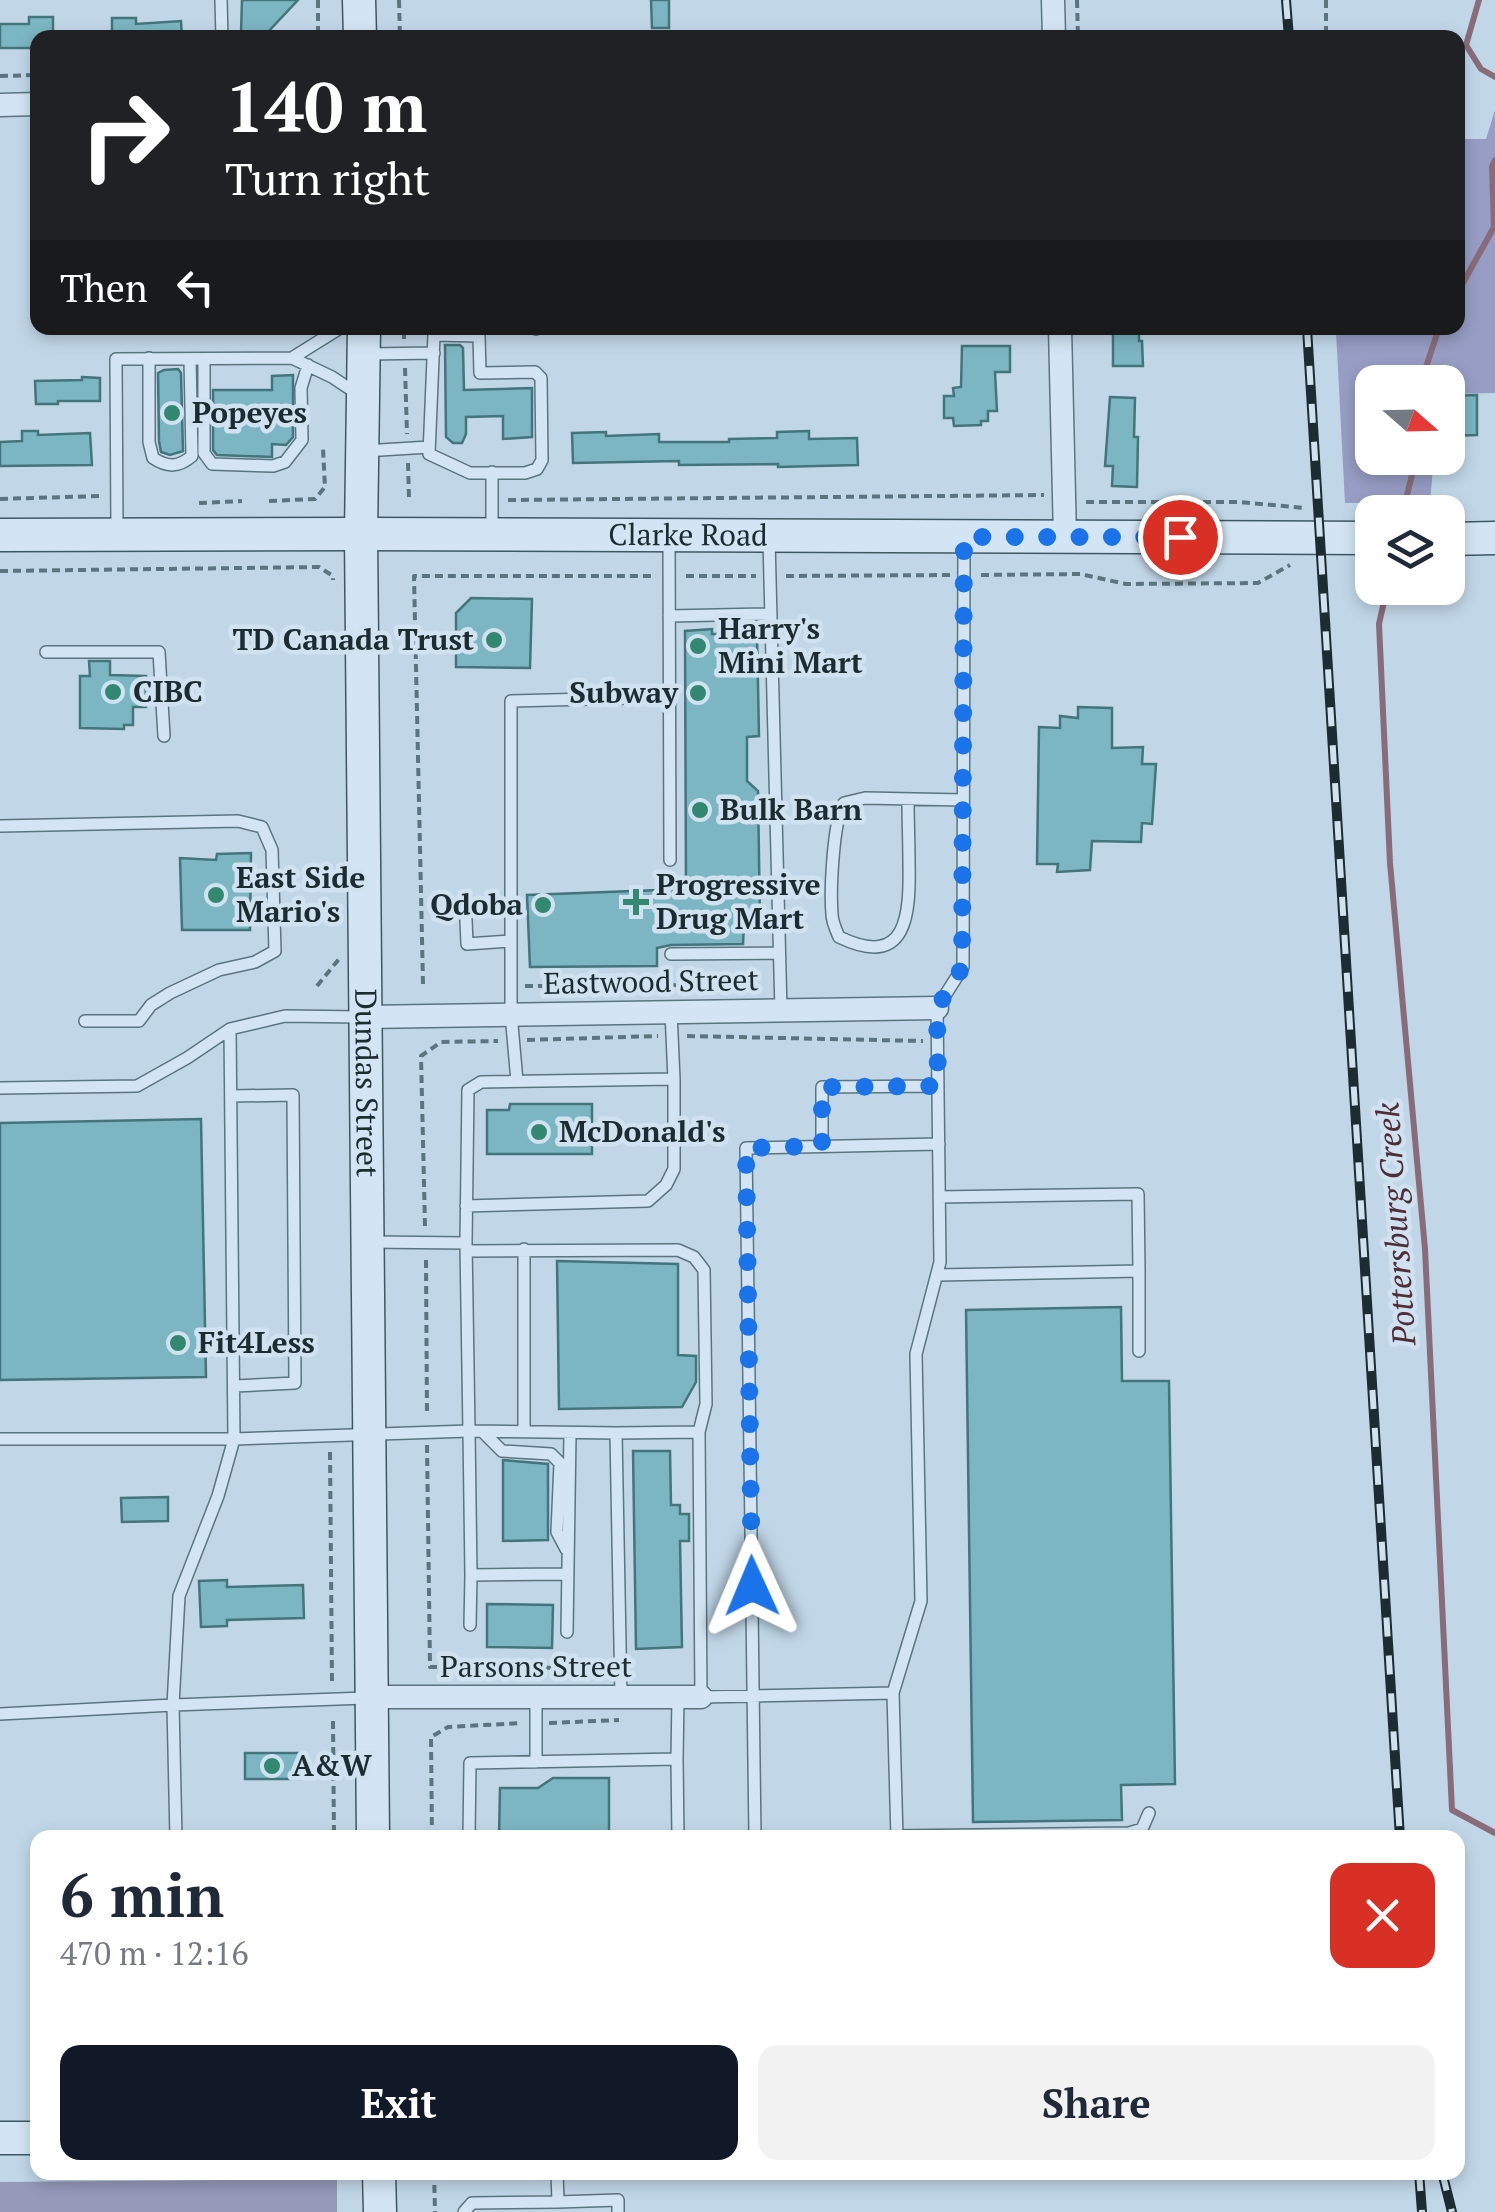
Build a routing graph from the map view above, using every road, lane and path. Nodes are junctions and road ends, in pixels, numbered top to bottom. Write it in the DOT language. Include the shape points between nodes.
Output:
graph roads {
  1 [pos="222,0"];
  2 [pos="318,0"];
  3 [pos="359,0"];
  4 [pos="398,0"];
  5 [pos="1053,0"];
  6 [pos="1077,0"];
  7 [pos="1326,0"];
  8 [pos="222,30"];
  9 [pos="318,30"];
  10 [pos="360,30"];
  11 [pos="400,30"];
  12 [pos="1054,30"];
  13 [pos="1078,30"];
  14 [pos="1326,30"];
  15 [pos="30,75"];
  16 [pos="0,76"];
  17 [pos="30,104"];
  18 [pos="0,105"];
  19 [pos="329,335"];
  20 [pos="1060,335"];
  21 [pos="364,341"];
  22 [pos="404,353"];
  23 [pos="434,353"];
  24 [pos="149,358"];
  25 [pos="292,358"];
  26 [pos="197,359"];
  27 [pos="308,365"];
  28 [pos="363,398"];
  29 [pos="430,447"];
  30 [pos="324,448"];
  31 [pos="407,448"];
  32 [pos="362,451"];
  33 [pos="492,472"];
  34 [pos="1064,495"];
  35 [pos="106,496"];
  36 [pos="409,498"];
  37 [pos="0,499"];
  38 [pos="242,501"];
  39 [pos="269,501"];
  40 [pos="492,501"];
  41 [pos="199,502"];
  42 [pos="1086,504"];
  43 [pos="1304,508"];
  44 [pos="117,534"];
  45 [pos="361,534"];
  46 [pos="492,534"];
  47 [pos="0,535"];
  48 [pos="669,535"];
  49 [pos="770,536"];
  50 [pos="964,537"];
  51 [pos="1065,538"];
  52 [pos="1355,538"];
  53 [pos="1495,538"];
  54 [pos="1465,539"];
  55 [pos="1299,560"];
  56 [pos="0,572"];
  57 [pos="964,575"];
  58 [pos="669,576"];
  59 [pos="769,576"];
  60 [pos="334,596"];
  61 [pos="770,614"];
  62 [pos="669,616"];
  63 [pos="46,652"];
  64 [pos="669,696"];
  65 [pos="164,736"];
  66 [pos="908,800"];
  67 [pos="963,800"];
  68 [pos="0,826"];
  69 [pos="670,860"];
  70 [pos="466,920"];
  71 [pos="511,942"];
  72 [pos="779,952"];
  73 [pos="670,954"];
  74 [pos="340,958"];
  75 [pos="423,984"];
  76 [pos="745,985"];
  77 [pos="317,986"];
  78 [pos="512,986"];
  79 [pos="937,1008"];
  80 [pos="781,1010"];
  81 [pos="512,1014"];
  82 [pos="365,1017"];
  83 [pos="85,1021"];
  84 [pos="672,1024"];
  85 [pos="230,1029"];
  86 [pos="514,1040"];
  87 [pos="937,1041"];
  88 [pos="674,1079"];
  89 [pos="516,1082"];
  90 [pos="938,1086"];
  91 [pos="0,1088"];
  92 [pos="231,1096"];
  93 [pos="938,1144"];
  94 [pos="822,1146"];
  95 [pos="939,1198"];
  96 [pos="466,1206"];
  97 [pos="367,1242"];
  98 [pos="426,1243"];
  99 [pos="466,1247"];
  100 [pos="524,1250"];
  101 [pos="1139,1272"];
  102 [pos="937,1275"];
  103 [pos="1140,1351"];
  104 [pos="234,1386"];
  105 [pos="524,1431"];
  106 [pos="427,1432"];
  107 [pos="476,1432"];
  108 [pos="699,1432"];
  109 [pos="616,1433"];
  110 [pos="370,1434"];
  111 [pos="570,1434"];
  112 [pos="234,1438"];
  113 [pos="0,1439"];
  114 [pos="330,1452"];
  115 [pos="568,1552"];
  116 [pos="568,1574"];
  117 [pos="471,1575"];
  118 [pos="470,1626"];
  119 [pos="566,1632"];
  120 [pos="332,1687"];
  121 [pos="893,1693"];
  122 [pos="753,1696"];
  123 [pos="536,1697"];
  124 [pos="689,1697"];
  125 [pos="371,1698"];
  126 [pos="173,1705"];
  127 [pos="621,1709"];
  128 [pos="0,1714"];
  129 [pos="333,1721"];
  130 [pos="546,1723"];
  131 [pos="522,1724"];
  132 [pos="677,1758"];
  133 [pos="536,1762"];
  134 [pos="1149,1813"];
  135 [pos="176,1830"];
  136 [pos="334,1830"];
  137 [pos="373,1830"];
  138 [pos="432,1830"];
  139 [pos="469,1830"];
  140 [pos="678,1830"];
  141 [pos="755,1830"];
  142 [pos="897,1830"];
  143 [pos="1139,1830"];
  144 [pos="0,2138"];
  145 [pos="30,2138"];
  146 [pos="378,2180"];
  147 [pos="434,2180"];
  148 [pos="558,2180"];
  149 [pos="558,2202"];
  150 [pos="468,2207"];
  151 [pos="380,2212"];
  152 [pos="435,2212"];
  153 [pos="618,2212"];
  1 -- 8 [label="lane"];
  2 -- 9 [label="path"];
  3 -- 10 [label="main road"];
  4 -- 11 [label="path"];
  5 -- 12 [label="street"];
  6 -- 13 [label="path"];
  7 -- 14 [label="path"];
  15 -- 16 [label="path"];
  17 -- 18 [label="street"];
  19 -- 25 [label="lane"];
  20 -- 34 [label="street"];
  21 -- 22 [label="lane"];
  21 -- 28 [label="main road, Dundas Street"];
  22 -- 23 [label="lane"];
  22 -- 31 [label="path"];
  23 -- 29 [label="lane"];
  23 -- 33 [label="lane" via="434,336 480,336 480,373 535,372 541,378 542,460 526,474"];
  24 -- 26 [label="lane"];
  24 -- 26 [label="lane" via="149,442 153,458 173,466 192,456"];
  24 -- 44 [label="lane" via="116,359"];
  25 -- 26 [label="lane"];
  25 -- 27 [label="lane"];
  26 -- 27 [label="lane" via="204,453 212,464 285,462 302,440 301,388"];
  27 -- 28 [label="lane"];
  28 -- 32 [label="main road, Dundas Street"];
  29 -- 31 [label="lane"];
  29 -- 33 [label="lane" via="429,454 470,473"];
  30 -- 39 [label="path" via="325,487 316,499"];
  31 -- 32 [label="lane"];
  31 -- 36 [label="path"];
  32 -- 45 [label="main road, Dundas Street"];
  33 -- 40 [label="lane"];
  34 -- 40 [label="path"];
  34 -- 51 [label="street"];
  35 -- 37 [label="path"];
  38 -- 41 [label="path"];
  40 -- 46 [label="lane"];
  42 -- 43 [label="path"];
  44 -- 45 [label="main road, Clarke Road"];
  44 -- 47 [label="main road, Clarke Road"];
  45 -- 46 [label="main road, Clarke Road"];
  45 -- 82 [label="main road, Dundas Street"];
  46 -- 48 [label="main road, Clarke Road"];
  48 -- 49 [label="main road, Clarke Road"];
  48 -- 58 [label="lane"];
  49 -- 50 [label="main road, Clarke Road"];
  49 -- 59 [label="lane"];
  50 -- 51 [label="main road, Clarke Road"];
  50 -- 57 [label="lane"];
  51 -- 52 [label="main road, Clarke Road"];
  53 -- 54 [label="main road"];
  55 -- 57 [label="path" via="1258,583"];
  56 -- 60 [label="path" via="319,568 333,576"];
  57 -- 59 [label="path"];
  57 -- 67 [label="lane"];
  58 -- 59 [label="path"];
  58 -- 62 [label="lane"];
  58 -- 75 [label="path" via="414,576"];
  59 -- 61 [label="lane"];
  61 -- 62 [label="lane"];
  61 -- 72 [label="lane"];
  62 -- 64 [label="lane"];
  63 -- 65 [label="lane" via="159,652"];
  64 -- 69 [label="lane"];
  64 -- 71 [label="lane" via="511,701"];
  66 -- 66 [label="lane" via="852,800 839,811 832,916 839,937 856,945 892,942 903,928 910,906"];
  66 -- 67 [label="lane"];
  67 -- 79 [label="lane" via="962,968"];
  68 -- 83 [label="lane" via="262,826 272,850 275,951 170,993 139,1021"];
  70 -- 71 [label="lane" via="467,944"];
  71 -- 78 [label="lane"];
  72 -- 73 [label="lane"];
  72 -- 80 [label="lane"];
  74 -- 77 [label="path"];
  76 -- 78 [label="path"];
  78 -- 81 [label="lane"];
  79 -- 80 [label="street, Eastwood Street"];
  79 -- 87 [label="lane"];
  80 -- 84 [label="street, Eastwood Street"];
  81 -- 82 [label="street, Eastwood Street"];
  81 -- 84 [label="street, Eastwood Street"];
  81 -- 86 [label="lane"];
  82 -- 85 [label="lane" via="285,1016"];
  82 -- 97 [label="main road, Dundas Street"];
  84 -- 86 [label="path"];
  84 -- 87 [label="path"];
  84 -- 88 [label="lane"];
  85 -- 91 [label="lane" via="137,1086"];
  85 -- 92 [label="lane"];
  86 -- 89 [label="lane"];
  86 -- 98 [label="path" via="441,1042 422,1056"];
  87 -- 90 [label="lane"];
  88 -- 89 [label="lane"];
  88 -- 96 [label="lane" via="674,1169 648,1201"];
  89 -- 96 [label="lane" via="481,1082 468,1090"];
  90 -- 93 [label="lane"];
  90 -- 94 [label="lane" via="822,1087"];
  92 -- 104 [label="lane"];
  92 -- 104 [label="lane" via="293,1095 294,1382"];
  93 -- 94 [label="lane"];
  93 -- 95 [label="lane"];
  94 -- 122 [label="lane" via="746,1148"];
  95 -- 101 [label="lane" via="1138,1194"];
  95 -- 102 [label="lane"];
  96 -- 99 [label="lane"];
  97 -- 98 [label="lane"];
  97 -- 110 [label="main road, Dundas Street"];
  98 -- 99 [label="lane"];
  98 -- 106 [label="path"];
  99 -- 100 [label="lane"];
  99 -- 107 [label="lane"];
  100 -- 105 [label="lane"];
  100 -- 108 [label="lane" via="678,1250 694,1257 704,1270 706,1404"];
  101 -- 102 [label="lane"];
  101 -- 103 [label="lane"];
  102 -- 121 [label="lane" via="916,1354 921,1601"];
  104 -- 112 [label="lane"];
  105 -- 107 [label="lane"];
  105 -- 111 [label="lane"];
  106 -- 107 [label="lane"];
  106 -- 110 [label="lane"];
  107 -- 115 [label="lane" via="502,1451 551,1454 560,1463 557,1532"];
  107 -- 117 [label="lane"];
  108 -- 109 [label="lane"];
  108 -- 124 [label="lane"];
  109 -- 111 [label="lane"];
  109 -- 127 [label="lane"];
  110 -- 112 [label="lane"];
  110 -- 125 [label="main road, Dundas Street"];
  111 -- 115 [label="lane"];
  112 -- 113 [label="lane"];
  112 -- 126 [label="lane" via="179,1596"];
  114 -- 120 [label="path"];
  115 -- 116 [label="lane"];
  116 -- 117 [label="lane"];
  116 -- 119 [label="lane"];
  117 -- 118 [label="lane"];
  121 -- 122 [label="lane"];
  121 -- 142 [label="lane"];
  122 -- 124 [label="lane"];
  122 -- 141 [label="lane"];
  123 -- 125 [label="street, Parsons Street"];
  123 -- 127 [label="street, Parsons Street"];
  123 -- 133 [label="lane"];
  124 -- 127 [label="street, Parsons Street"];
  124 -- 132 [label="lane"];
  125 -- 126 [label="lane"];
  125 -- 137 [label="main road, Dundas Street"];
  126 -- 128 [label="lane"];
  126 -- 135 [label="lane"];
  127 -- 130 [label="path"];
  129 -- 136 [label="path"];
  131 -- 138 [label="path" via="448,1727 431,1738"];
  132 -- 133 [label="lane"];
  132 -- 140 [label="lane"];
  133 -- 139 [label="lane" via="470,1763"];
  134 -- 143 [label="lane"];
  144 -- 145 [label="main road"];
  146 -- 151 [label="main road"];
  147 -- 152 [label="path"];
  148 -- 149 [label="lane"];
  149 -- 150 [label="lane"];
  149 -- 153 [label="lane" via="618,2200"];
}
